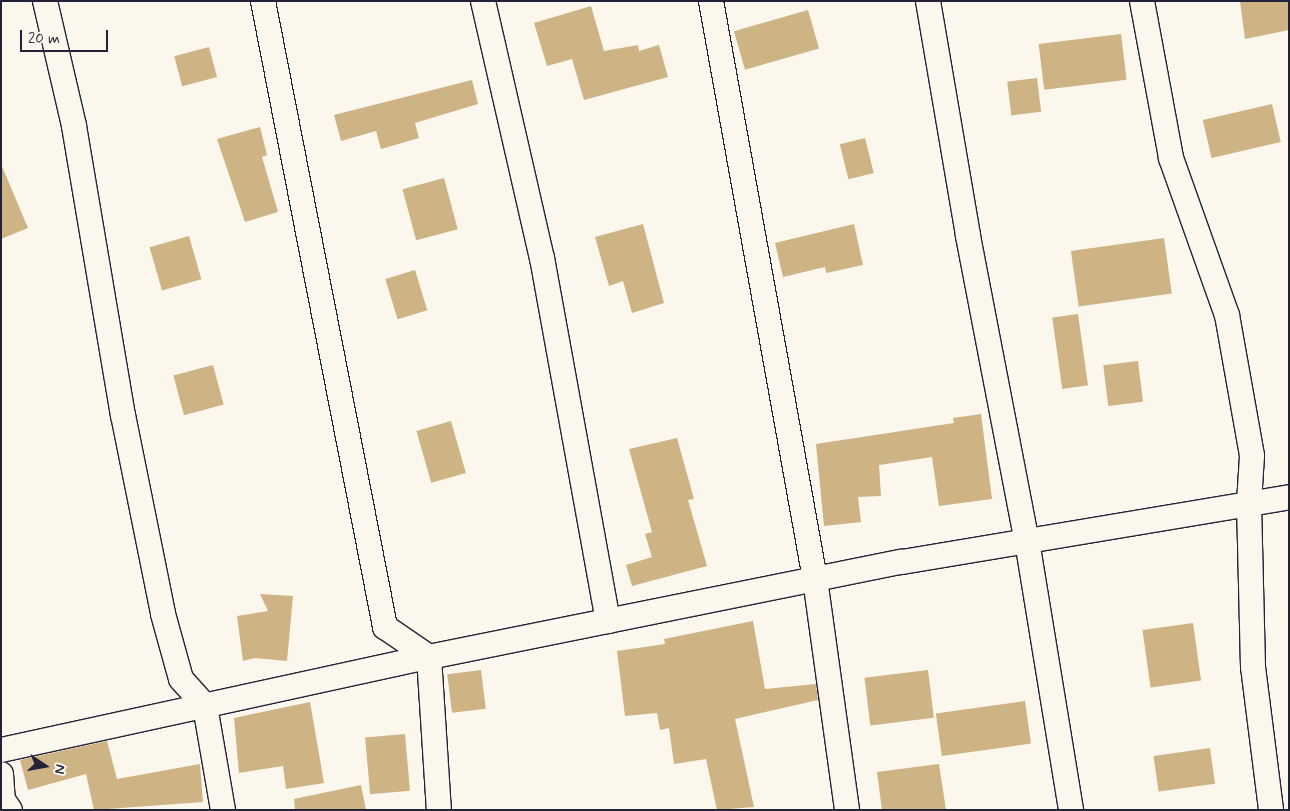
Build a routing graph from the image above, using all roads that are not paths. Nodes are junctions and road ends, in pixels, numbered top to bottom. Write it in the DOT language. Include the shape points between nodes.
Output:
graph roads {
  1 [pos="45,1"];
  2 [pos="263,1"];
  3 [pos="483,1"];
  4 [pos="711,1"];
  5 [pos="928,1"];
  6 [pos="1142,1"];
  7 [pos="1289,497"];
  8 [pos="1249,503"];
  9 [pos="1027,541"];
  10 [pos="815,579"];
  11 [pos="608,621"];
  12 [pos="429,657"];
  13 [pos="205,706"];
  14 [pos="1,750"];
  15 [pos="1,774"];
  16 [pos="10,810"];
  17 [pos="223,810"];
  18 [pos="439,810"];
  19 [pos="847,810"];
  20 [pos="1071,810"];
  21 [pos="1271,810"];
  1 -- 13 [label="street" via="74,126 123,415 163,614 181,679"];
  2 -- 12 [label="street" via="385,627"];
  3 -- 11 [label="street" via="542,258"];
  4 -- 10 [label="street"];
  5 -- 9 [label="street" via="968,236"];
  6 -- 8 [label="street" via="1171,158 1227,315 1252,456"];
  7 -- 8 [label="street"];
  8 -- 9 [label="street"];
  8 -- 21 [label="street" via="1253,667"];
  9 -- 10 [label="street"];
  9 -- 20 [label="street"];
  10 -- 11 [label="street"];
  10 -- 19 [label="street"];
  11 -- 12 [label="street"];
  12 -- 13 [label="street"];
  12 -- 18 [label="street"];
  13 -- 14 [label="street"];
  13 -- 17 [label="street"];
  15 -- 16 [label="street" via="4,800"];
}
